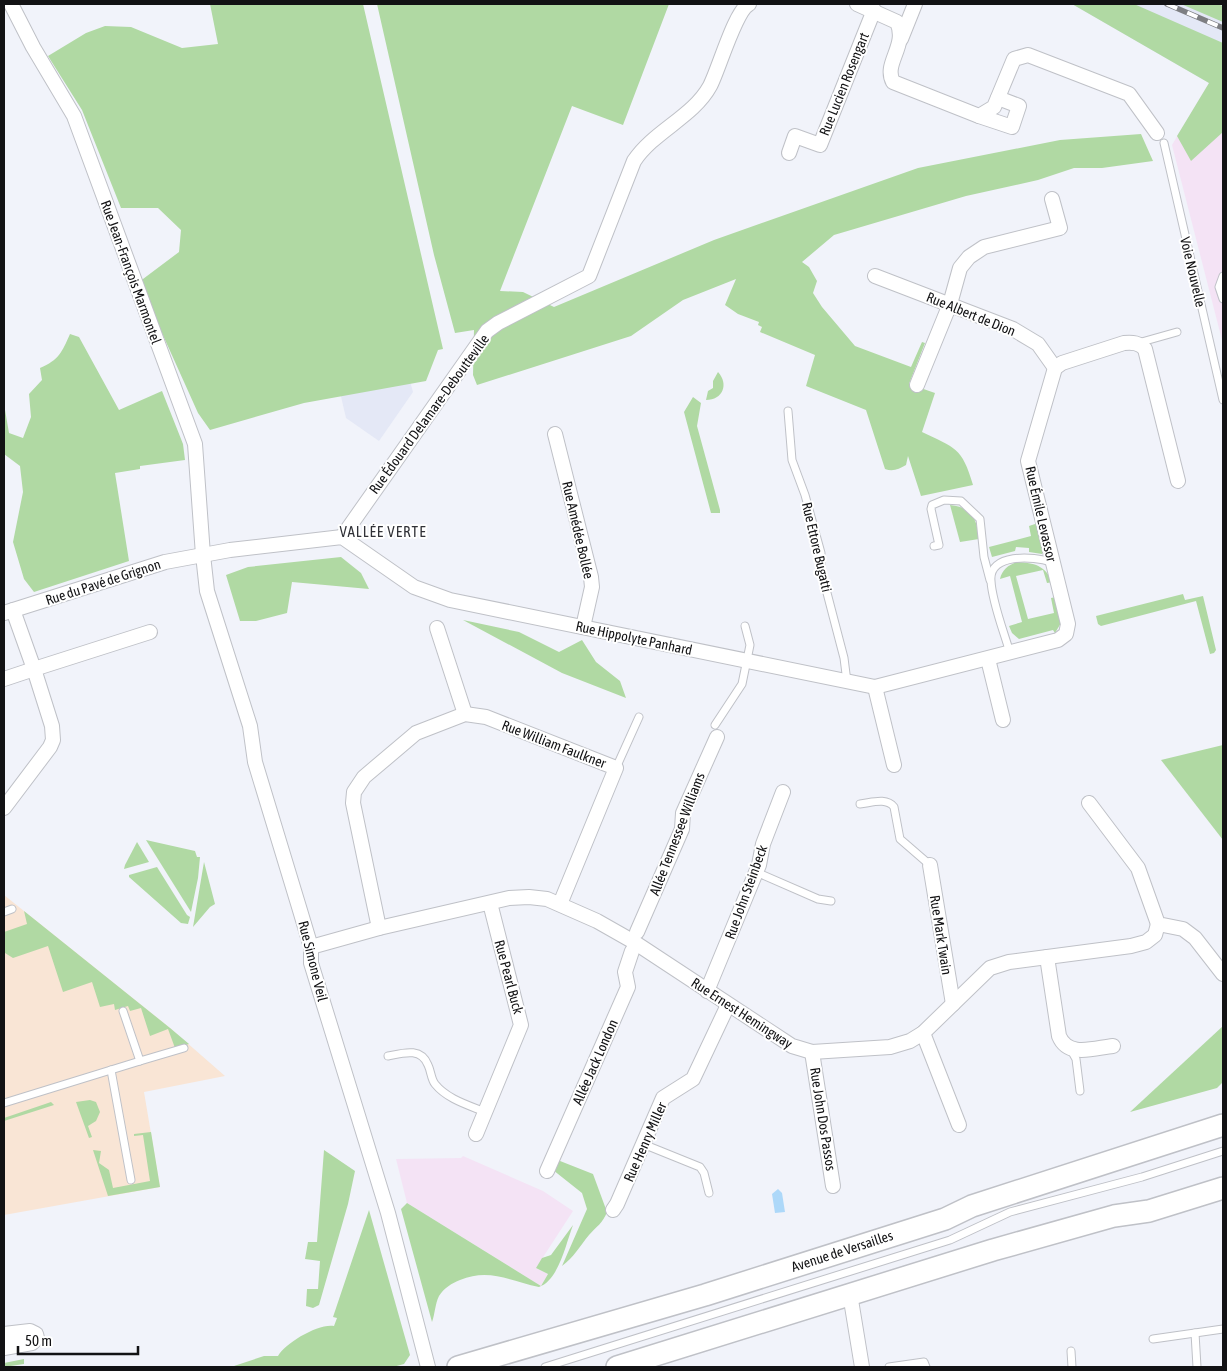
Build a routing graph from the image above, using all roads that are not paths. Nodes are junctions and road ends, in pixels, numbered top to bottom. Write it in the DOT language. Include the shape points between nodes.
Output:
graph roads {
  1 [pos="11,4"];
  2 [pos="749,4"];
  3 [pos="857,4"];
  4 [pos="915,4"];
  5 [pos="874,10"];
  6 [pos="901,39"];
  7 [pos="998,98"];
  8 [pos="979,116"];
  9 [pos="1161,138"];
  10 [pos="789,153"];
  11 [pos="1052,199"];
  12 [pos="874,276"];
  13 [pos="1223,276"];
  14 [pos="1223,299"];
  15 [pos="950,304"];
  16 [pos="1177,332"];
  17 [pos="1138,344"];
  18 [pos="1056,368"];
  19 [pos="916,385"];
  20 [pos="1223,400"];
  21 [pos="788,411"];
  22 [pos="555,434"];
  23 [pos="1178,481"];
  24 [pos="342,537"];
  25 [pos="934,546"];
  26 [pos="202,555"];
  27 [pos="1051,562"];
  28 [pos="990,580"];
  29 [pos="6,611"];
  30 [pos="1068,624"];
  31 [pos="745,626"];
  32 [pos="583,627"];
  33 [pos="437,628"];
  34 [pos="150,632"];
  35 [pos="1010,653"];
  36 [pos="988,658"];
  37 [pos="746,662"];
  38 [pos="34,669"];
  39 [pos="4,679"];
  40 [pos="846,683"];
  41 [pos="875,687"];
  42 [pos="466,714"];
  43 [pos="639,716"];
  44 [pos="1003,720"];
  45 [pos="716,731"];
  46 [pos="894,765"];
  47 [pos="616,768"];
  48 [pos="783,792"];
  49 [pos="1088,803"];
  50 [pos="860,804"];
  51 [pos="4,808"];
  52 [pos="930,865"];
  53 [pos="756,872"];
  54 [pos="831,901"];
  55 [pos="490,903"];
  56 [pos="560,904"];
  57 [pos="12,909"];
  58 [pos="4,912"];
  59 [pos="1158,924"];
  60 [pos="379,928"];
  61 [pos="637,932"];
  62 [pos="311,947"];
  63 [pos="632,950"];
  64 [pos="1047,957"];
  65 [pos="1223,974"];
  66 [pos="707,991"];
  67 [pos="953,1004"];
  68 [pos="728,1005"];
  69 [pos="123,1010"];
  70 [pos="923,1033"];
  71 [pos="1113,1046"];
  72 [pos="184,1048"];
  73 [pos="1071,1050"];
  74 [pos="812,1052"];
  75 [pos="388,1056"];
  76 [pos="140,1061"];
  77 [pos="111,1070"];
  78 [pos="1080,1092"];
  79 [pos="4,1101"];
  80 [pos="485,1112"];
  81 [pos="959,1125"];
  82 [pos="1223,1125"];
  83 [pos="476,1134"];
  84 [pos="643,1144"];
  85 [pos="1223,1151"];
  86 [pos="547,1171"];
  87 [pos="131,1180"];
  88 [pos="833,1186"];
  89 [pos="1223,1188"];
  90 [pos="709,1193"];
  91 [pos="613,1210"];
  92 [pos="850,1294"];
  93 [pos="1223,1329"];
  94 [pos="1196,1333"];
  95 [pos="4,1334"];
  96 [pos="1152,1339"];
  97 [pos="4,1348"];
  98 [pos="1070,1351"];
  99 [pos="428,1367"];
  100 [pos="458,1367"];
  101 [pos="546,1367"];
  102 [pos="617,1367"];
  103 [pos="862,1367"];
  104 [pos="889,1367"];
  105 [pos="926,1367"];
  106 [pos="1072,1367"];
  107 [pos="1197,1367"];
  1 -- 26 [label="street, Rue Jean-François Marmontel" via="74,116 195,444"];
  2 -- 24 [label="street, Rue Édouard Delamare-Deboutteville" via="739,16 707,91 634,160 589,276 487,331"];
  3 -- 5 [label="street"];
  4 -- 6 [label="street"];
  5 -- 6 [label="street" via="897,22"];
  5 -- 10 [label="street, Rue Lucien Rosengart" via="820,145 795,136"];
  6 -- 8 [label="street" via="890,73 893,82"];
  7 -- 8 [label="street" via="994,107"];
  7 -- 8 [label="street" via="1019,106 1012,127"];
  7 -- 9 [label="street" via="1012,62 1017,57 1028,55 1130,94"];
  9 -- 20 [label="lane, Voie Nouvelle"];
  11 -- 15 [label="street" via="1060,228 975,251 960,268"];
  12 -- 15 [label="street, Rue Albert de Dion"];
  13 -- 14 [label="lane" via="1219,287"];
  15 -- 18 [label="street, Rue Albert de Dion" via="1013,329 1038,344"];
  15 -- 19 [label="street"];
  16 -- 17 [label="lane"];
  17 -- 18 [label="street" via="1124,343 1069,359"];
  17 -- 23 [label="street" via="1145,350"];
  18 -- 27 [label="street, Rue Émile Levassor" via="1028,461"];
  21 -- 40 [label="lane, Rue Ettore Bugatti" via="792,460 821,553 821,570 844,658"];
  22 -- 32 [label="street, Rue Amédée Bollée" via="591,577 592,587"];
  24 -- 26 [label="street"];
  24 -- 32 [label="street, Rue Hippolyte Panhard" via="414,587 441,597"];
  25 -- 28 [label="lane" via="939,544 932,505 944,500 961,501 980,519"];
  26 -- 29 [label="street, Rue du Pavé de Grignon" via="165,562"];
  26 -- 62 [label="street, Rue Simone Veil" via="207,591 250,726 253,756 264,796"];
  27 -- 28 [label="lane" via="1031,558 1008,560 996,567"];
  27 -- 30 [label="street, Rue Émile Levassor"];
  28 -- 35 [label="lane"];
  29 -- 38 [label="street"];
  30 -- 35 [label="street, Rue Hippolyte Panhard" via="1066,634 1058,640"];
  31 -- 37 [label="lane" via="750,645"];
  32 -- 37 [label="street, Rue Hippolyte Panhard"];
  33 -- 42 [label="street"];
  34 -- 38 [label="street"];
  35 -- 36 [label="street, Rue Hippolyte Panhard"];
  36 -- 41 [label="street, Rue Hippolyte Panhard"];
  36 -- 44 [label="street"];
  37 -- 40 [label="street, Rue Hippolyte Panhard"];
  37 -- 45 [label="lane" via="742,684"];
  38 -- 39 [label="street"];
  38 -- 51 [label="street" via="52,726 53,740"];
  40 -- 41 [label="street, Rue Hippolyte Panhard"];
  41 -- 46 [label="street"];
  42 -- 47 [label="street, Rue William Faulkner" via="486,718"];
  42 -- 60 [label="street" via="416,733 364,777 354,792 353,803"];
  43 -- 47 [label="lane"];
  45 -- 61 [label="street, Allée Tennessee Williams" via="683,813 682,829"];
  47 -- 56 [label="street, Rue William Faulkner"];
  48 -- 53 [label="street, Rue John Steinbeck"];
  49 -- 59 [label="street" via="1138,868"];
  50 -- 52 [label="lane" via="891,803 900,840"];
  52 -- 67 [label="street, Rue Mark Twain"];
  53 -- 54 [label="lane" via="818,899"];
  53 -- 66 [label="street, Rue John Steinbeck"];
  55 -- 56 [label="street, Rue Ernest Hemingway" via="529,897"];
  55 -- 60 [label="street, Rue Ernest Hemingway"];
  55 -- 80 [label="street, Rue Pearl Buck" via="521,1025"];
  56 -- 66 [label="street, Rue Ernest Hemingway" via="634,942"];
  57 -- 58 [label="lane"];
  59 -- 64 [label="street, Rue Ernest Hemingway" via="1155,935 1146,942"];
  59 -- 65 [label="street" via="1189,933"];
  60 -- 62 [label="street, Rue Ernest Hemingway"];
  62 -- 99 [label="street, Rue Simone Veil" via="311,963 388,1213"];
  63 -- 86 [label="street, Allée Jack London" via="625,972 628,988"];
  64 -- 67 [label="street, Rue Ernest Hemingway" via="990,968"];
  64 -- 73 [label="street" via="1058,1036"];
  66 -- 68 [label="street, Rue Ernest Hemingway"];
  67 -- 70 [label="street, Rue Ernest Hemingway"];
  68 -- 74 [label="street, Rue Ernest Hemingway" via="792,1046"];
  68 -- 84 [label="street, Rue Henry Miller" via="693,1079 663,1098"];
  69 -- 76 [label="lane"];
  70 -- 74 [label="street, Rue Ernest Hemingway" via="890,1047"];
  70 -- 81 [label="street"];
  71 -- 73 [label="street"];
  72 -- 76 [label="lane"];
  73 -- 78 [label="lane" via="1076,1059"];
  74 -- 88 [label="street, Rue John Dos Passos"];
  75 -- 80 [label="lane" via="408,1052 421,1055 436,1084 450,1096"];
  76 -- 77 [label="lane"];
  77 -- 79 [label="lane"];
  77 -- 87 [label="lane"];
  80 -- 83 [label="street, Rue Pearl Buck"];
  82 -- 100 [label="main road, Avenue de Versailles" via="972,1206 945,1219"];
  84 -- 90 [label="lane" via="700,1167"];
  84 -- 91 [label="street, Rue Henry Miller"];
  85 -- 101 [label="lane, Avenue de Versailles" via="1010,1212 950,1240"];
  89 -- 92 [label="main road" via="1148,1211 1114,1216 993,1250"];
  92 -- 102 [label="main road"];
  92 -- 103 [label="street"];
  93 -- 94 [label="lane"];
  94 -- 96 [label="lane"];
  94 -- 107 [label="lane"];
  95 -- 97 [label="street" via="30,1331 37,1338 32,1343"];
  98 -- 106 [label="lane"];
  104 -- 105 [label="lane" via="924,1362"];
}
